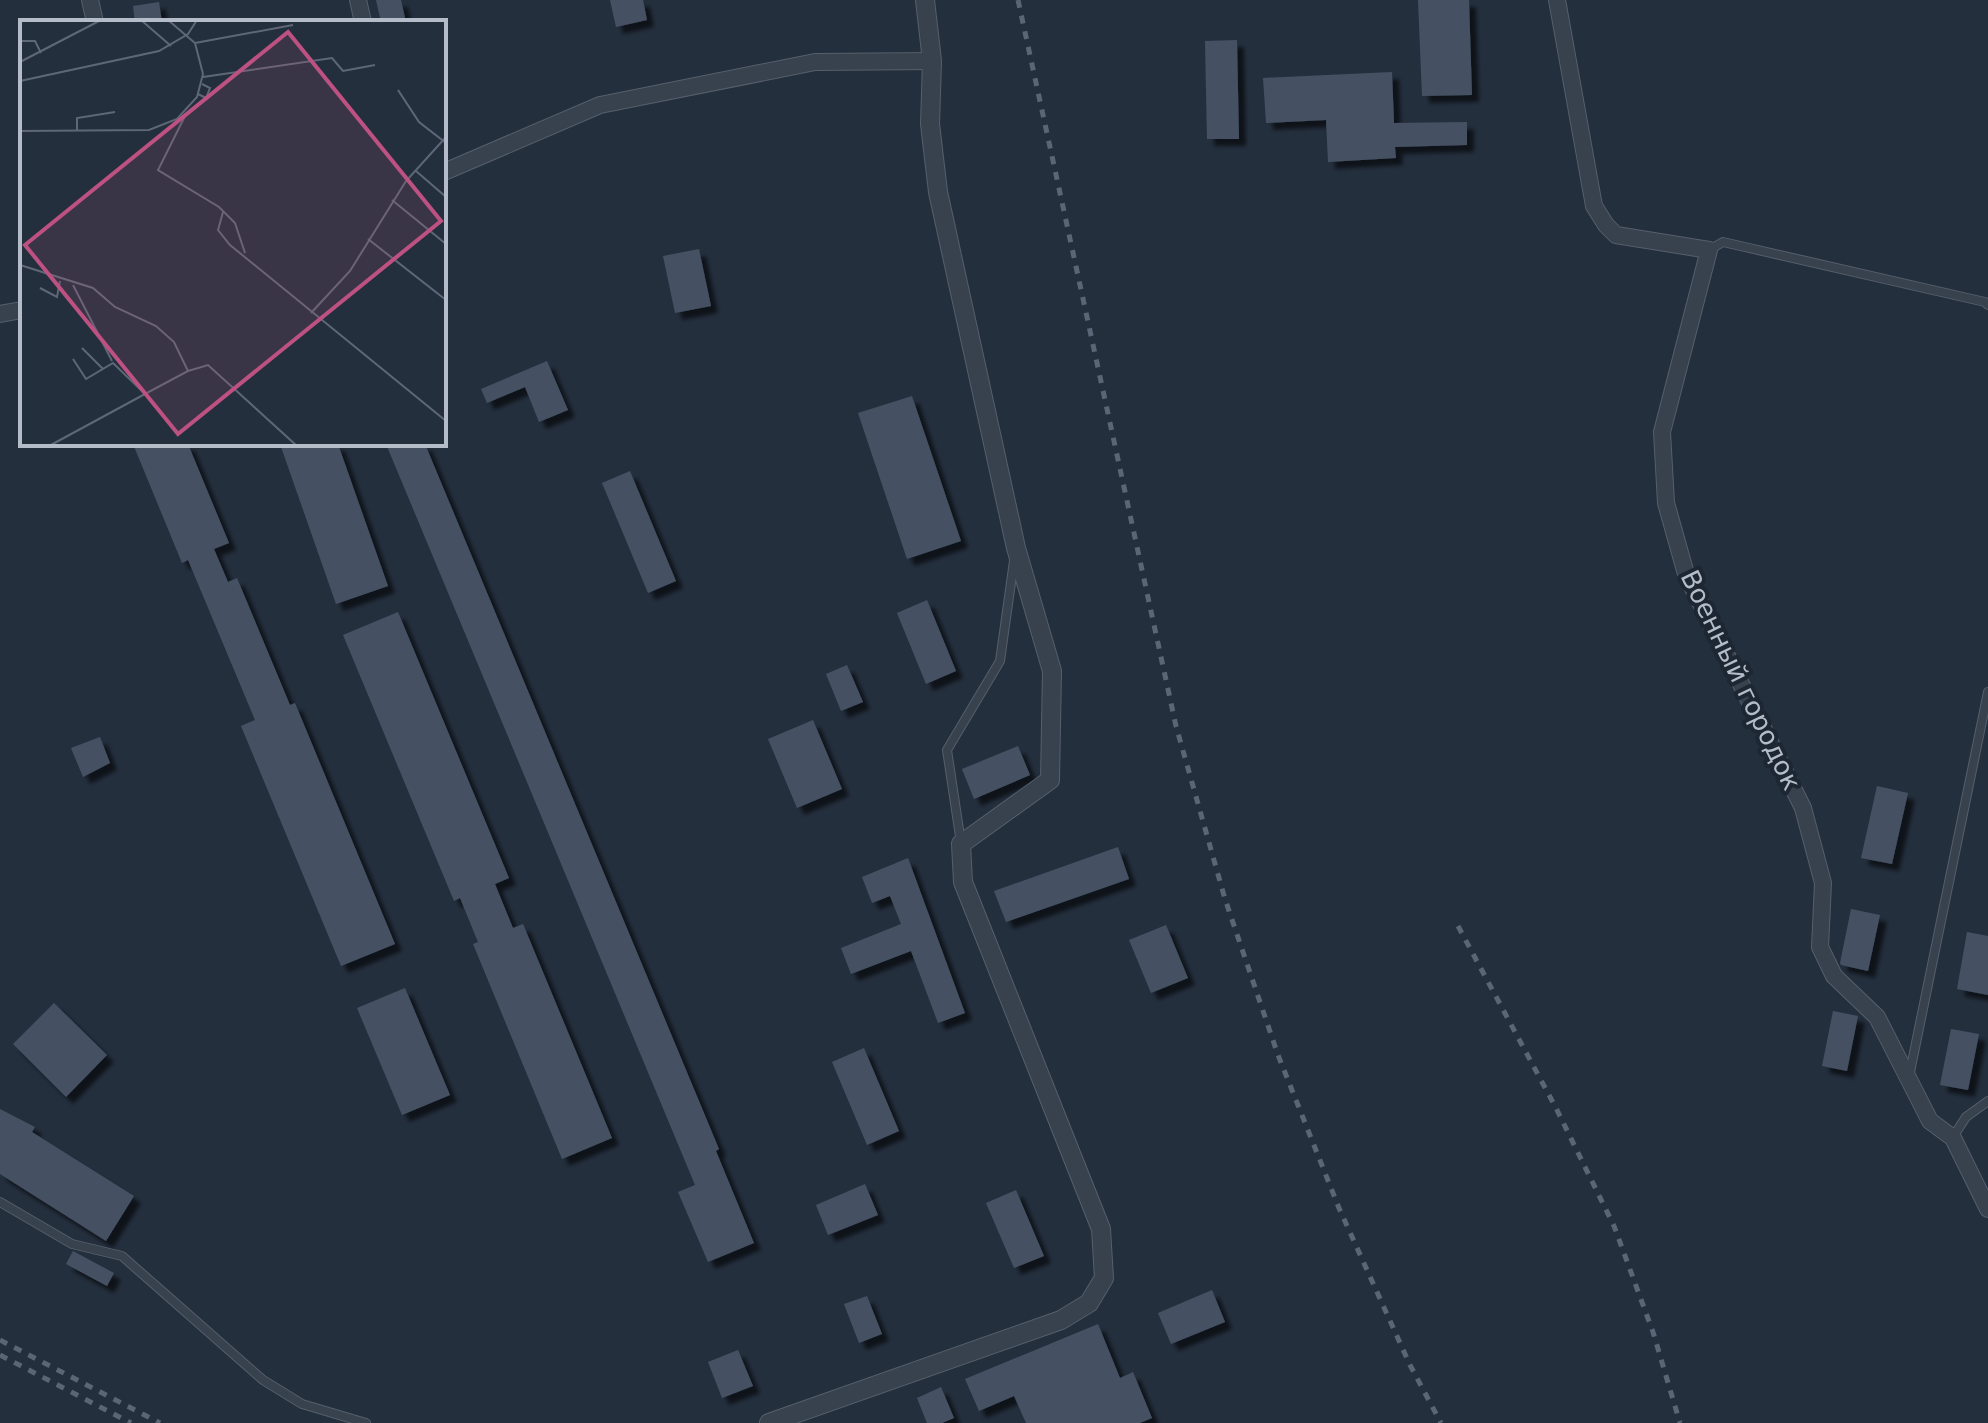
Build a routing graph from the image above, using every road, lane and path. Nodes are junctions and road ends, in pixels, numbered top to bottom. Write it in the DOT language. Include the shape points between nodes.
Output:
graph roads {
  1 [pos="90,0"];
  2 [pos="358,0"];
  3 [pos="925,0"];
  4 [pos="1557,0"];
  5 [pos="95,20"];
  6 [pos="363,20"];
  7 [pos="932,61"];
  8 [pos="446,171"];
  9 [pos="1709,250"];
  10 [pos="1987,303"];
  11 [pos="20,310"];
  12 [pos="0,314"];
  13 [pos="1016,548"];
  14 [pos="1988,692"];
  15 [pos="961,844"];
  16 [pos="1909,1078"];
  17 [pos="1988,1101"];
  18 [pos="1953,1138"];
  19 [pos="0,1202"];
  20 [pos="1988,1209"];
  21 [pos="366,1423"];
  22 [pos="769,1423"];
  1 -- 5 [label="street"];
  2 -- 6 [label="street"];
  3 -- 7 [label="street"];
  4 -- 9 [label="street" via="1594,206 1616,235"];
  7 -- 8 [label="street" via="815,62 600,105"];
  7 -- 13 [label="street" via="930,124 938,192"];
  9 -- 10 [label="lane" via="1723,242"];
  9 -- 16 [label="street, Военный городок" via="1662,432 1666,503 1686,574 1803,808 1823,883 1820,947 1834,976 1877,1017"];
  11 -- 12 [label="street"];
  13 -- 15 [label="lane" via="1000,661 947,750"];
  13 -- 15 [label="street" via="1052,671 1050,780"];
  14 -- 16 [label="lane"];
  15 -- 22 [label="street" via="963,882 1101,1229 1104,1278 1089,1303 1061,1320"];
  16 -- 18 [label="street, Военный городок" via="1930,1121"];
  17 -- 18 [label="lane" via="1966,1117"];
  18 -- 20 [label="street, Военный городок"];
  19 -- 21 [label="lane" via="72,1244 122,1256 263,1380 302,1404"];
}
